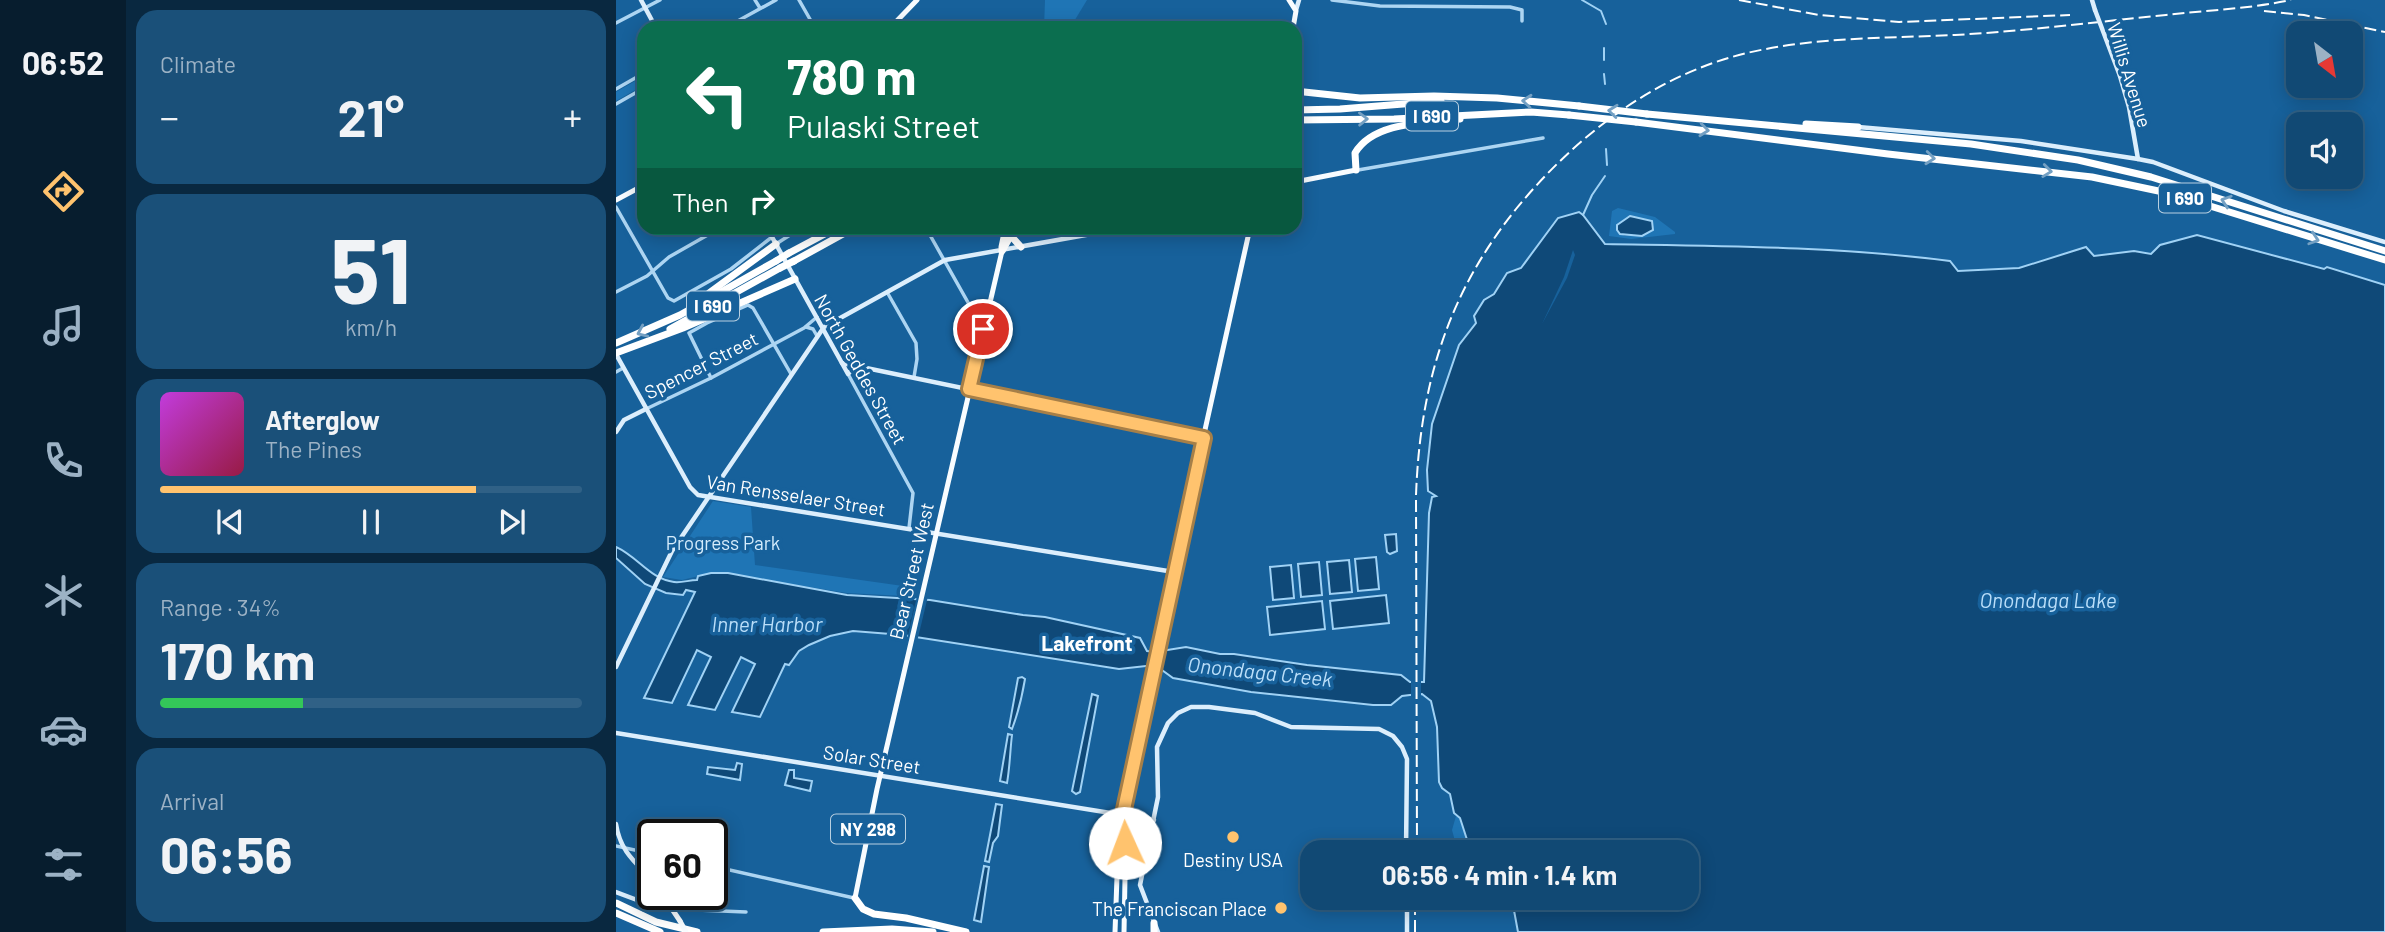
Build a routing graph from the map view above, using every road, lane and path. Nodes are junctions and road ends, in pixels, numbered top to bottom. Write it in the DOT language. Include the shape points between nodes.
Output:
graph roads {
  1 [pos="640,0"];
  2 [pos="660,0"];
  3 [pos="755,0"];
  4 [pos="776,0"];
  5 [pos="799,0"];
  6 [pos="918,0"];
  7 [pos="1289,0"];
  8 [pos="1299,0"];
  9 [pos="1332,0"];
  10 [pos="2092,0"];
  11 [pos="645,8"];
  12 [pos="760,8"];
  13 [pos="1296,11"];
  14 [pos="652,21"];
  15 [pos="737,21"];
  16 [pos="811,21"];
  17 [pos="898,21"];
  18 [pos="1294,21"];
  19 [pos="1522,21"];
  20 [pos="616,23"];
  21 [pos="637,77"];
  22 [pos="616,89"];
  23 [pos="637,92"];
  24 [pos="1302,92"];
  25 [pos="1474,98"];
  26 [pos="616,104"];
  27 [pos="1302,110"];
  28 [pos="1501,112"];
  29 [pos="1302,120"];
  30 [pos="1770,125"];
  31 [pos="1858,127"];
  32 [pos="1543,138"];
  33 [pos="2138,159"];
  34 [pos="1356,170"];
  35 [pos="1302,181"];
  36 [pos="637,189"];
  37 [pos="616,200"];
  38 [pos="616,207"];
  39 [pos="708,235"];
  40 [pos="771,235"];
  41 [pos="785,235"];
  42 [pos="825,235"];
  43 [pos="838,235"];
  44 [pos="930,235"];
  45 [pos="1008,235"];
  46 [pos="1013,235"];
  47 [pos="1087,235"];
  48 [pos="1248,235"];
  49 [pos="774,240"];
  50 [pos="2385,242"];
  51 [pos="1021,247"];
  52 [pos="1002,251"];
  53 [pos="2385,251"];
  54 [pos="792,257"];
  55 [pos="945,260"];
  56 [pos="2385,260"];
  57 [pos="778,265"];
  58 [pos="653,272"];
  59 [pos="795,279"];
  60 [pos="616,292"];
  61 [pos="887,292"];
  62 [pos="817,317"];
  63 [pos="668,320"];
  64 [pos="804,328"];
  65 [pos="823,328"];
  66 [pos="983,329"];
  67 [pos="817,336"];
  68 [pos="644,342"];
  69 [pos="616,343"];
  70 [pos="773,344"];
  71 [pos="618,353"];
  72 [pos="842,363"];
  73 [pos="859,367"];
  74 [pos="623,368"];
  75 [pos="616,372"];
  76 [pos="791,374"];
  77 [pos="848,374"];
  78 [pos="914,377"];
  79 [pos="711,378"];
  80 [pos="969,389"];
  81 [pos="646,409"];
  82 [pos="616,432"];
  83 [pos="1204,438"];
  84 [pos="708,496"];
  85 [pos="909,528"];
  86 [pos="936,533"];
  87 [pos="1174,572"];
  88 [pos="616,667"];
  89 [pos="616,733"];
  90 [pos="880,775"];
  91 [pos="1123,814"];
  92 [pos="1139,817"];
  93 [pos="1154,820"];
  94 [pos="616,824"];
  95 [pos="1126,834"];
  96 [pos="1406,840"];
  97 [pos="619,847"];
  98 [pos="637,851"];
  99 [pos="637,866"];
  100 [pos="728,870"];
  101 [pos="616,891"];
  102 [pos="855,898"];
  103 [pos="637,900"];
  104 [pos="616,903"];
  105 [pos="673,910"];
  106 [pos="703,910"];
  107 [pos="1407,910"];
  108 [pos="746,912"];
  109 [pos="616,913"];
  110 [pos="1154,923"];
  111 [pos="660,932"];
  112 [pos="686,932"];
  113 [pos="697,932"];
  114 [pos="823,932"];
  115 [pos="933,932"];
  116 [pos="967,932"];
  117 [pos="1115,932"];
  118 [pos="1124,932"];
  119 [pos="1156,932"];
  120 [pos="1407,932"];
  1 -- 11 [label="street"];
  2 -- 11 [label="street"];
  3 -- 12 [label="street"];
  4 -- 12 [label="street"];
  5 -- 16 [label="street"];
  6 -- 17 [label="main road"];
  7 -- 13 [label="main road"];
  8 -- 13 [label="street"];
  9 -- 19 [label="street" via="1380,6 1519,8"];
  10 -- 33 [label="street, Willis Avenue, bridge" via="2129,107"];
  11 -- 14 [label="street"];
  11 -- 20 [label="street"];
  12 -- 15 [label="street"];
  13 -- 18 [label="main road"];
  21 -- 22 [label="street"];
  23 -- 26 [label="street"];
  24 -- 25 [label="highway" via="1360,98"];
  25 -- 27 [label="highway, I 690"];
  30 -- 25 [label="highway, I 690, one-way, bridge"];
  29 -- 28 [label="highway, I 690, one-way"];
  28 -- 34 [label="highway" via="1381,132 1358,147"];
  28 -- 56 [label="highway, I 690, one-way, bridge" via="1636,122 2092,177 2180,197"];
  30 -- 31 [label="highway"];
  53 -- 30 [label="highway, I 690, one-way" via="2151,177 2091,163 1972,144"];
  31 -- 33 [label="street" via="2021,141"];
  32 -- 34 [label="street"];
  33 -- 50 [label="street"];
  34 -- 35 [label="main road"];
  36 -- 37 [label="main road"];
  38 -- 58 [label="street"];
  39 -- 58 [label="street"];
  40 -- 49 [label="street, North Geddes Street"];
  41 -- 49 [label="street"];
  42 -- 54 [label="highway, I 690"];
  43 -- 54 [label="highway, I 690"];
  44 -- 55 [label="street"];
  45 -- 52 [label="highway"];
  46 -- 51 [label="highway"];
  47 -- 51 [label="street"];
  48 -- 83 [label="main road"];
  49 -- 58 [label="street" via="676,301 667,298"];
  49 -- 59 [label="street, North Geddes Street"];
  49 -- 63 [label="highway" via="715,289"];
  51 -- 52 [label="street"];
  52 -- 55 [label="street"];
  52 -- 66 [label="main road, Bear Street West / NY 298"];
  54 -- 57 [label="highway, I 690, bridge"];
  55 -- 61 [label="street"];
  55 -- 66 [label="street"];
  57 -- 63 [label="highway, I 690"];
  57 -- 68 [label="highway, I 690"];
  58 -- 60 [label="street"];
  59 -- 62 [label="street, North Geddes Street"];
  59 -- 68 [label="highway"];
  61 -- 65 [label="street"];
  61 -- 78 [label="street" via="916,343"];
  62 -- 64 [label="street, Spencer Street"];
  62 -- 65 [label="street, North Geddes Street"];
  63 -- 69 [label="highway, I 690, one-way"];
  64 -- 67 [label="street" via="813,329"];
  64 -- 70 [label="street, Spencer Street"];
  65 -- 67 [label="street"];
  65 -- 72 [label="street, North Geddes Street"];
  66 -- 80 [label="main road, Bear Street West / NY 298"];
  67 -- 76 [label="street"];
  68 -- 71 [label="highway, I 690"];
  70 -- 76 [label="street"];
  70 -- 79 [label="street, Spencer Street"];
  70 -- 79 [label="street" via="748,305 691,331"];
  71 -- 74 [label="street, Van Rensselaer Street"];
  72 -- 73 [label="street"];
  72 -- 77 [label="street, North Geddes Street"];
  73 -- 77 [label="street"];
  73 -- 78 [label="street"];
  74 -- 75 [label="street"];
  74 -- 81 [label="street, Van Rensselaer Street"];
  76 -- 84 [label="street"];
  77 -- 85 [label="street, North Geddes Street" via="911,488"];
  78 -- 80 [label="street"];
  79 -- 81 [label="street, Spencer Street"];
  80 -- 83 [label="street"];
  80 -- 86 [label="main road, Bear Street West / NY 298"];
  81 -- 82 [label="street, Spencer Street" via="624,420"];
  81 -- 84 [label="street, Van Rensselaer Street" via="690,487 698,495"];
  83 -- 87 [label="main road"];
  84 -- 85 [label="street, Van Rensselaer Street"];
  84 -- 88 [label="street" via="659,576"];
  85 -- 86 [label="street, Van Rensselaer Street"];
  86 -- 87 [label="street, Van Rensselaer Street"];
  86 -- 90 [label="main road, Bear Street West / NY 298"];
  87 -- 91 [label="main road"];
  89 -- 90 [label="street, Solar Street"];
  90 -- 91 [label="street, Solar Street"];
  90 -- 102 [label="main road, Bear Street West / NY 298"];
  91 -- 92 [label="street, Solar Street"];
  91 -- 95 [label="main road"];
  91 -- 117 [label="main road"];
  92 -- 93 [label="street, Solar Street"];
  92 -- 95 [label="street"];
  93 -- 96 [label="street" via="1159,789 1156,759 1163,732 1178,713 1209,707 1255,713 1291,727 1371,728 1394,736 1406,759"];
  93 -- 110 [label="street" via="1140,885"];
  94 -- 97 [label="street"];
  95 -- 118 [label="main road"];
  97 -- 98 [label="street"];
  97 -- 99 [label="street"];
  100 -- 102 [label="street"];
  101 -- 103 [label="street"];
  102 -- 116 [label="highway" via="874,914"];
  104 -- 113 [label="highway" via="656,922"];
  105 -- 112 [label="main road, bridge"];
  106 -- 108 [label="street"];
  107 -- 120 [label="street"];
  109 -- 111 [label="highway"];
  110 -- 119 [label="highway"];
  114 -- 115 [label="highway"];
}
